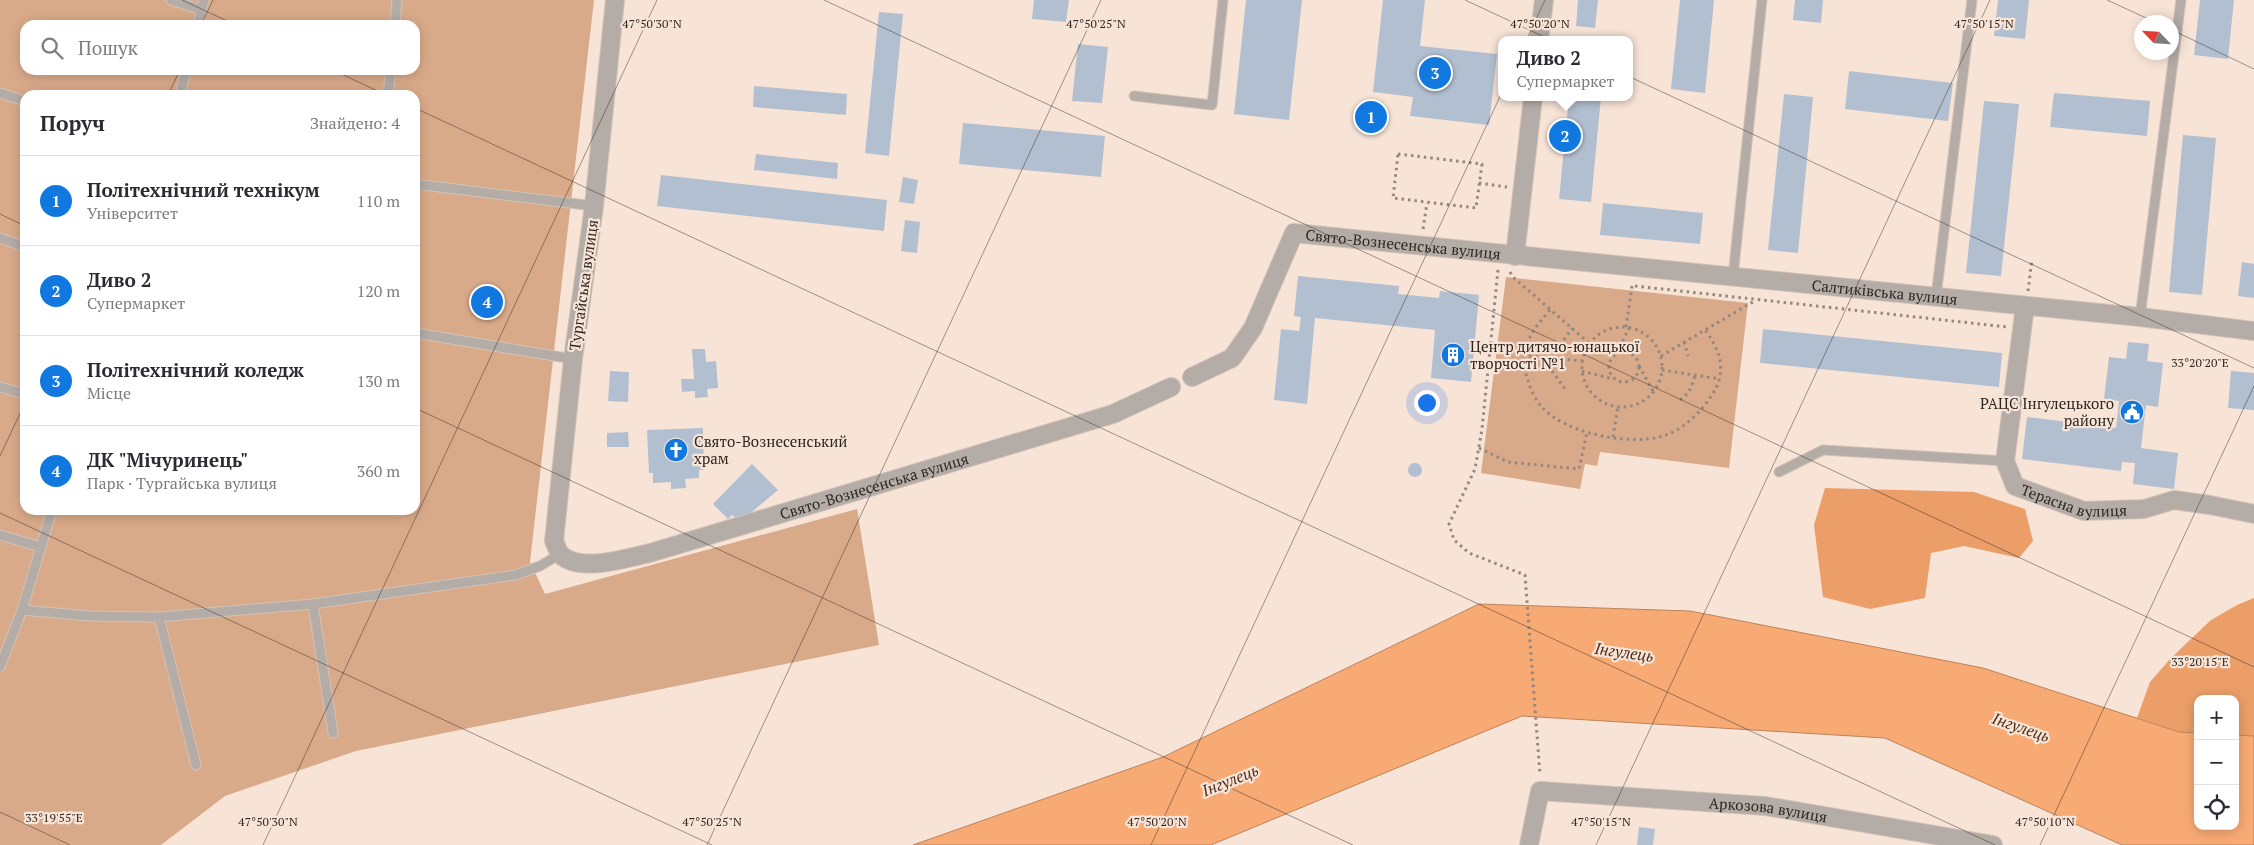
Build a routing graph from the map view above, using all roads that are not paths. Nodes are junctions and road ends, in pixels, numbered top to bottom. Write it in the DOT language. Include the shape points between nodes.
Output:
graph roads {
  1 [pos="171,0"];
  2 [pos="204,0"];
  3 [pos="397,0"];
  4 [pos="615,0"];
  5 [pos="1223,0"];
  6 [pos="1544,0"];
  7 [pos="1762,0"];
  8 [pos="1972,0"];
  9 [pos="2181,0"];
  10 [pos="202,10"];
  11 [pos="199,20"];
  12 [pos="395,20"];
  13 [pos="1540,36"];
  14 [pos="185,75"];
  15 [pos="390,75"];
  16 [pos="181,90"];
  17 [pos="389,90"];
  18 [pos="0,93"];
  19 [pos="1134,96"];
  20 [pos="20,99"];
  21 [pos="1533,101"];
  22 [pos="420,185"];
  23 [pos="594,206"];
  24 [pos="0,238"];
  25 [pos="20,245"];
  26 [pos="1506,264"];
  27 [pos="1733,276"];
  28 [pos="1936,297"];
  29 [pos="2025,306"];
  30 [pos="2140,317"];
  31 [pos="2254,330"];
  32 [pos="420,334"];
  33 [pos="573,359"];
  34 [pos="1192,377"];
  35 [pos="0,387"];
  36 [pos="1171,387"];
  37 [pos="20,393"];
  38 [pos="2005,461"];
  39 [pos="1779,472"];
  40 [pos="2254,514"];
  41 [pos="51,515"];
  42 [pos="0,535"];
  43 [pos="41,547"];
  44 [pos="566,558"];
  45 [pos="313,604"];
  46 [pos="22,610"];
  47 [pos="159,617"];
  48 [pos="0,667"];
  49 [pos="333,733"];
  50 [pos="196,765"];
  51 [pos="1528,845"];
  52 [pos="1993,845"];
  1 -- 10 [label="lane"];
  2 -- 10 [label="lane"];
  3 -- 12 [label="lane"];
  4 -- 23 [label="street, Тургайська вулиця"];
  5 -- 19 [label="lane" via="1212,105"];
  6 -- 13 [label="street"];
  7 -- 27 [label="lane"];
  8 -- 28 [label="lane"];
  9 -- 30 [label="lane"];
  10 -- 11 [label="lane"];
  14 -- 16 [label="lane"];
  15 -- 17 [label="lane"];
  18 -- 20 [label="lane"];
  21 -- 26 [label="street" via="1522,190"];
  22 -- 23 [label="lane"];
  23 -- 33 [label="street, Тургайська вулиця"];
  24 -- 25 [label="lane"];
  26 -- 27 [label="street, Салтиківська вулиця"];
  26 -- 34 [label="street, Свято-Вознесенська вулиця" via="1421,246 1294,233 1253,328 1232,358"];
  27 -- 28 [label="street, Салтиківська вулиця"];
  28 -- 29 [label="street, Салтиківська вулиця"];
  29 -- 30 [label="street, Салтиківська вулиця"];
  29 -- 38 [label="street, Терасна вулиця"];
  30 -- 31 [label="street, Салтиківська вулиця"];
  32 -- 33 [label="lane"];
  33 -- 44 [label="street, Тургайська вулиця" via="554,541"];
  35 -- 37 [label="lane"];
  36 -- 44 [label="street, Свято-Вознесенська вулиця" via="1114,414 650,554 587,564"];
  38 -- 39 [label="lane" via="1823,450"];
  38 -- 40 [label="street, Терасна вулиця" via="2015,486 2084,511 2144,509 2174,500"];
  41 -- 43 [label="lane"];
  42 -- 43 [label="lane"];
  43 -- 46 [label="lane"];
  44 -- 45 [label="lane" via="515,575"];
  45 -- 47 [label="lane"];
  45 -- 49 [label="lane"];
  46 -- 47 [label="lane" via="90,616"];
  46 -- 48 [label="lane"];
  47 -- 50 [label="lane"];
  51 -- 52 [label="street, Аркозова вулиця" via="1540,790 1765,806"];
}
